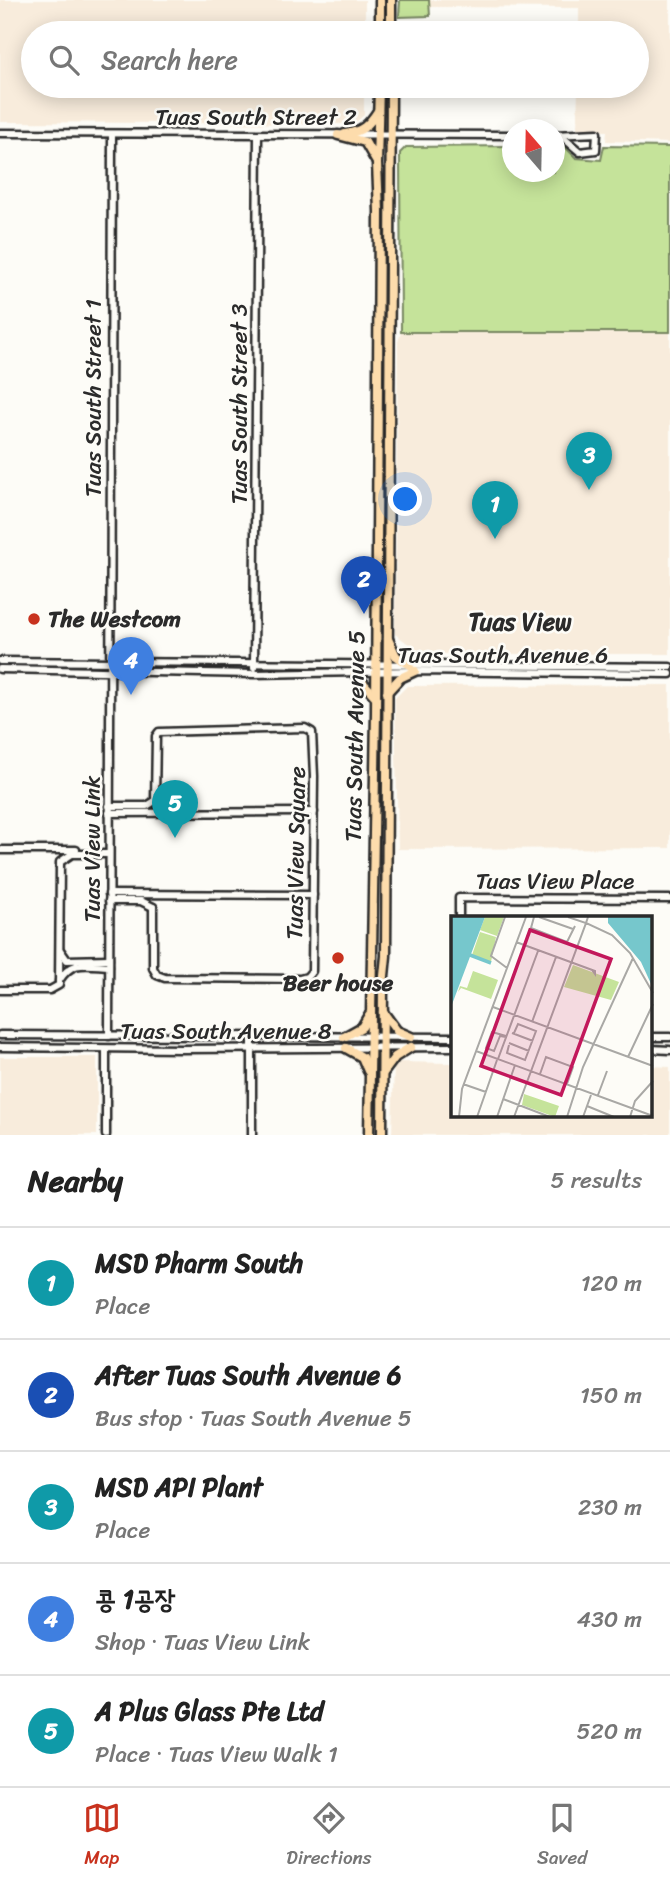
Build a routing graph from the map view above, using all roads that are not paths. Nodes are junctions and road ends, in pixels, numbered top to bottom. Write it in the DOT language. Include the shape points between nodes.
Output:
graph roads {
  1 [pos="380,0"];
  2 [pos="391,0"];
  3 [pos="380,21"];
  4 [pos="391,21"];
  5 [pos="379,98"];
  6 [pos="391,98"];
  7 [pos="379,109"];
  8 [pos="0,133"];
  9 [pos="112,134"];
  10 [pos="258,135"];
  11 [pos="338,135"];
  12 [pos="502,135"];
  13 [pos="557,135"];
  14 [pos="379,136"];
  15 [pos="390,136"];
  16 [pos="377,164"];
  17 [pos="387,637"];
  18 [pos="0,661"];
  19 [pos="109,663"];
  20 [pos="254,665"];
  21 [pos="670,667"];
  22 [pos="387,668"];
  23 [pos="413,668"];
  24 [pos="0,669"];
  25 [pos="375,669"];
  26 [pos="109,671"];
  27 [pos="254,674"];
  28 [pos="355,674"];
  29 [pos="670,674"];
  30 [pos="387,692"];
  31 [pos="376,697"];
  32 [pos="155,801"];
  33 [pos="109,810"];
  34 [pos="314,812"];
  35 [pos="165,813"];
  36 [pos="0,850"];
  37 [pos="50,850"];
  38 [pos="109,852"];
  39 [pos="60,862"];
  40 [pos="165,895"];
  41 [pos="313,895"];
  42 [pos="109,897"];
  43 [pos="670,899"];
  44 [pos="153,907"];
  45 [pos="459,916"];
  46 [pos="59,949"];
  47 [pos="109,963"];
  48 [pos="59,981"];
  49 [pos="0,990"];
  50 [pos="371,1011"];
  51 [pos="383,1012"];
  52 [pos="0,1035"];
  53 [pos="109,1035"];
  54 [pos="252,1037"];
  55 [pos="383,1037"];
  56 [pos="451,1037"];
  57 [pos="652,1037"];
  58 [pos="670,1037"];
  59 [pos="344,1038"];
  60 [pos="411,1042"];
  61 [pos="370,1043"];
  62 [pos="0,1047"];
  63 [pos="383,1047"];
  64 [pos="252,1048"];
  65 [pos="346,1048"];
  66 [pos="451,1048"];
  67 [pos="106,1049"];
  68 [pos="652,1049"];
  69 [pos="670,1050"];
  70 [pos="382,1075"];
  71 [pos="370,1081"];
  72 [pos="106,1135"];
  73 [pos="252,1135"];
  74 [pos="369,1135"];
  75 [pos="382,1135"];
  1 -- 3 [label="main road"];
  2 -- 4 [label="main road"];
  5 -- 7 [label="main road, Tuas South Avenue 5"];
  6 -- 15 [label="main road, Tuas South Avenue 5"];
  7 -- 11 [label="main road" via="369,125"];
  7 -- 14 [label="main road, Tuas South Avenue 5"];
  8 -- 9 [label="street, Tuas South Street 2"];
  9 -- 10 [label="street, Tuas South Street 2"];
  9 -- 19 [label="street, Tuas South Street 1"];
  10 -- 11 [label="street, Tuas South Street 2"];
  10 -- 20 [label="street, Tuas South Street 3"];
  11 -- 14 [label="street, Tuas South Street 2"];
  11 -- 16 [label="main road" via="365,142"];
  12 -- 15 [label="street, Tuas South Street 2"];
  13 -- 13 [label="street" via="597,133 596,150 580,152"];
  14 -- 15 [label="street, Tuas South Street 2"];
  14 -- 16 [label="main road, Tuas South Avenue 5"];
  15 -- 17 [label="main road, Tuas South Avenue 5"];
  16 -- 25 [label="main road, Tuas South Avenue 5"];
  17 -- 22 [label="main road, Tuas South Avenue 5"];
  17 -- 23 [label="main road" via="397,656"];
  18 -- 19 [label="street, Tuas South Avenue 6"];
  19 -- 20 [label="street, Tuas South Avenue 6"];
  19 -- 26 [label="street, Tuas View Link"];
  20 -- 25 [label="street, Tuas South Avenue 6"];
  20 -- 27 [label="street, Tuas South Street 3"];
  21 -- 23 [label="street, Tuas South Avenue 6"];
  22 -- 23 [label="street, Tuas South Avenue 6"];
  22 -- 25 [label="street, Tuas South Avenue 6"];
  22 -- 30 [label="main road, Tuas South Avenue 5"];
  23 -- 29 [label="street, Tuas South Avenue 6"];
  23 -- 30 [label="main road"];
  24 -- 26 [label="street, Tuas South Avenue 6"];
  25 -- 28 [label="street, Tuas South Avenue 6"];
  25 -- 31 [label="main road, Tuas South Avenue 5"];
  26 -- 27 [label="street, Tuas South Avenue 6"];
  26 -- 33 [label="street, Tuas View Link"];
  27 -- 28 [label="street, Tuas South Avenue 6"];
  28 -- 31 [label="main road"];
  30 -- 51 [label="main road, Tuas South Avenue 5"];
  31 -- 50 [label="main road, Tuas South Avenue 5"];
  32 -- 33 [label="street"];
  32 -- 34 [label="street, Tuas View Square" via="159,732 305,729 314,736"];
  32 -- 35 [label="street"];
  33 -- 35 [label="street"];
  33 -- 38 [label="street, Tuas View Link"];
  34 -- 35 [label="street"];
  34 -- 41 [label="street, Tuas View Square"];
  36 -- 37 [label="street"];
  37 -- 38 [label="street"];
  37 -- 39 [label="street"];
  38 -- 39 [label="street" via="72,854"];
  38 -- 42 [label="street, Tuas View Link"];
  39 -- 46 [label="street"];
  40 -- 41 [label="street"];
  40 -- 42 [label="street"];
  40 -- 44 [label="street"];
  41 -- 44 [label="street, Tuas View Square" via="312,971 300,979 157,975 153,968"];
  42 -- 44 [label="street"];
  42 -- 47 [label="street, Tuas View Link"];
  43 -- 45 [label="street, Tuas View Place" via="459,898"];
  46 -- 47 [label="street" via="67,960"];
  46 -- 48 [label="street"];
  47 -- 48 [label="street" via="76,965"];
  47 -- 53 [label="street, Tuas View Link"];
  48 -- 49 [label="street" via="50,990"];
  50 -- 59 [label="main road" via="362,1027"];
  50 -- 61 [label="main road, Tuas South Avenue 5"];
  51 -- 55 [label="main road, Tuas South Avenue 5"];
  51 -- 60 [label="main road"];
  52 -- 53 [label="street, Tuas South Avenue 8"];
  53 -- 54 [label="street, Tuas South Avenue 8"];
  54 -- 59 [label="street, Tuas South Avenue 8"];
  54 -- 64 [label="street"];
  55 -- 60 [label="street, Tuas South Avenue 8"];
  55 -- 61 [label="street, Tuas South Avenue 8"];
  55 -- 63 [label="main road, Tuas South Avenue 5"];
  56 -- 60 [label="street, Tuas South Avenue 8"];
  57 -- 58 [label="street"];
  59 -- 61 [label="street, Tuas South Avenue 8"];
  60 -- 63 [label="street, Tuas South Avenue 8"];
  60 -- 66 [label="street, Tuas South Avenue 8"];
  60 -- 70 [label="main road"];
  61 -- 63 [label="street, Tuas South Avenue 8"];
  61 -- 65 [label="street, Tuas South Avenue 8"];
  61 -- 71 [label="main road, Tuas South Avenue 5"];
  62 -- 67 [label="street, Tuas South Avenue 8"];
  63 -- 70 [label="main road, Tuas South Avenue 5"];
  64 -- 65 [label="street, Tuas South Avenue 8"];
  64 -- 67 [label="street, Tuas South Avenue 8"];
  64 -- 73 [label="street"];
  65 -- 71 [label="main road" via="362,1057"];
  67 -- 72 [label="street"];
  68 -- 69 [label="street"];
  70 -- 75 [label="main road, Tuas South Avenue 5"];
  71 -- 74 [label="main road, Tuas South Avenue 5"];
}
